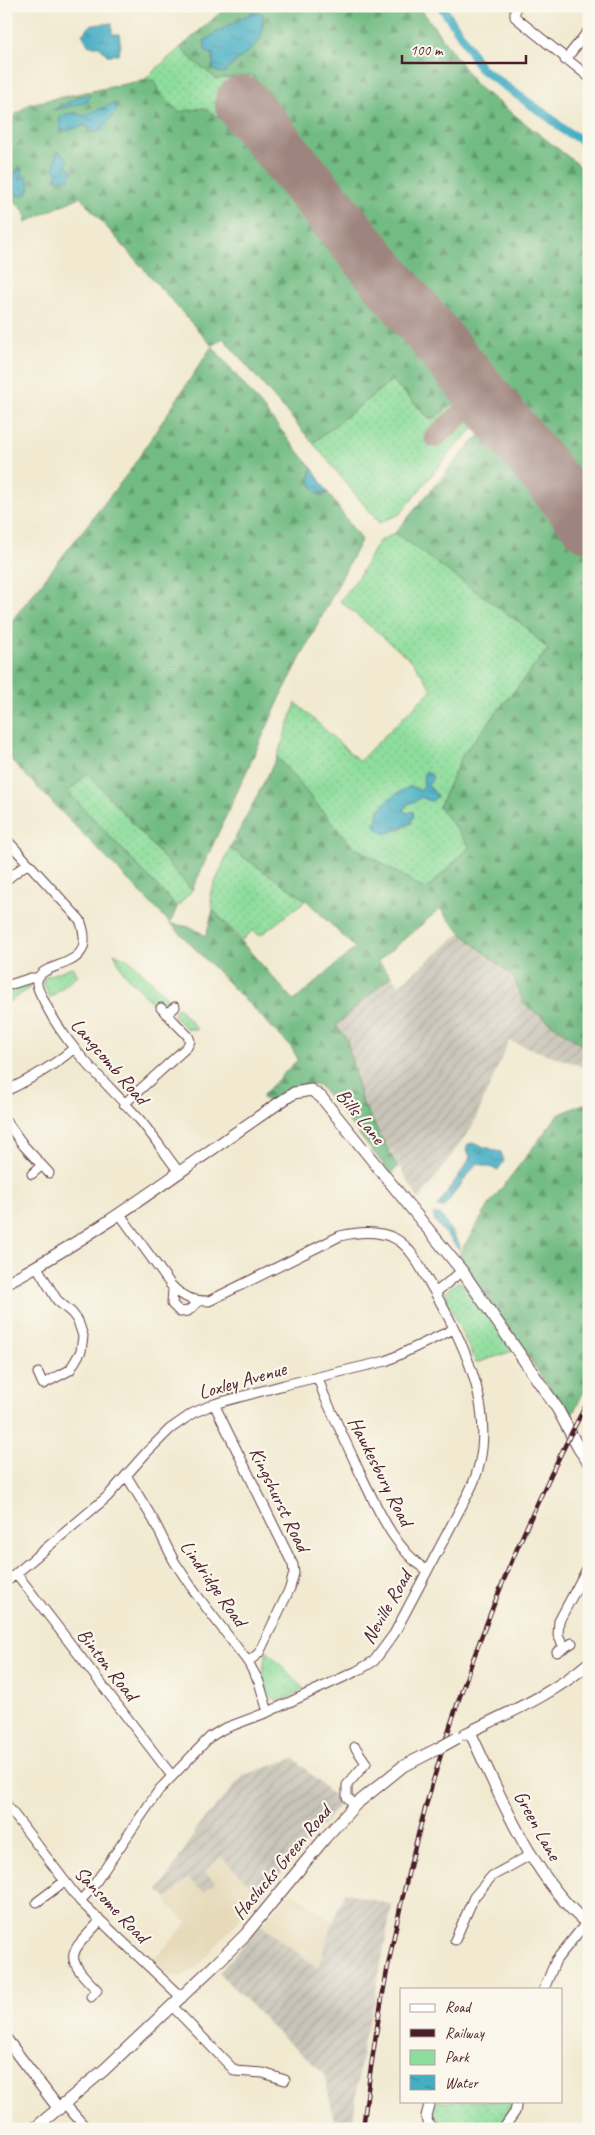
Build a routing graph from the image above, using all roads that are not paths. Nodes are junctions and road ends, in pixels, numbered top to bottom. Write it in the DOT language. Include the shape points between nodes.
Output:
graph roads {
  1 [pos="515,6"];
  2 [pos="589,30"];
  3 [pos="565,60"];
  4 [pos="589,77"];
  5 [pos="6,839"];
  6 [pos="28,863"];
  7 [pos="6,880"];
  8 [pos="38,978"];
  9 [pos="6,986"];
  10 [pos="175,1007"];
  11 [pos="73,1049"];
  12 [pos="6,1091"];
  13 [pos="124,1104"];
  14 [pos="6,1121"];
  15 [pos="41,1166"];
  16 [pos="179,1172"];
  17 [pos="49,1173"];
  18 [pos="32,1174"];
  19 [pos="119,1213"];
  20 [pos="36,1267"];
  21 [pos="462,1271"];
  22 [pos="6,1283"];
  23 [pos="173,1288"];
  24 [pos="435,1293"];
  25 [pos="199,1301"];
  26 [pos="454,1329"];
  27 [pos="38,1372"];
  28 [pos="318,1378"];
  29 [pos="214,1404"];
  30 [pos="589,1464"];
  31 [pos="126,1475"];
  32 [pos="589,1565"];
  33 [pos="427,1570"];
  34 [pos="16,1573"];
  35 [pos="6,1582"];
  36 [pos="564,1647"];
  37 [pos="248,1662"];
  38 [pos="589,1663"];
  39 [pos="268,1712"];
  40 [pos="470,1732"];
  41 [pos="355,1748"];
  42 [pos="172,1776"];
  43 [pos="6,1804"];
  44 [pos="355,1805"];
  45 [pos="532,1854"];
  46 [pos="65,1881"];
  47 [pos="80,1901"];
  48 [pos="37,1902"];
  49 [pos="100,1921"];
  50 [pos="587,1924"];
  51 [pos="455,1940"];
  52 [pos="544,1988"];
  53 [pos="91,1997"];
  54 [pos="182,1998"];
  55 [pos="172,2007"];
  56 [pos="6,2038"];
  57 [pos="285,2080"];
  58 [pos="430,2102"];
  59 [pos="517,2102"];
  60 [pos="62,2106"];
  61 [pos="34,2129"];
  62 [pos="87,2129"];
  63 [pos="436,2129"];
  64 [pos="503,2129"];
  1 -- 3 [label="street" via="515,17"];
  2 -- 3 [label="street"];
  3 -- 4 [label="street"];
  5 -- 6 [label="street"];
  6 -- 7 [label="street"];
  6 -- 8 [label="street" via="80,920 85,932 81,950 74,959 46,970"];
  8 -- 9 [label="street"];
  8 -- 11 [label="street, Langcomb Road" via="36,984 52,1020"];
  10 -- 13 [label="street" via="164,1011 188,1036 187,1047"];
  11 -- 12 [label="street" via="37,1076"];
  11 -- 13 [label="street, Langcomb Road"];
  13 -- 16 [label="street, Langcomb Road"];
  14 -- 15 [label="street"];
  15 -- 17 [label="street"];
  15 -- 18 [label="street"];
  16 -- 19 [label="street, Bills Lane"];
  16 -- 21 [label="street, Bills Lane" via="294,1093 311,1090 322,1097"];
  19 -- 20 [label="street, Bills Lane"];
  19 -- 23 [label="street, Neville Road"];
  20 -- 22 [label="street, Bills Lane"];
  20 -- 27 [label="street" via="57,1300 78,1321 83,1336 81,1351 70,1370 43,1384"];
  21 -- 24 [label="street"];
  21 -- 30 [label="street, Bills Lane" via="556,1408"];
  23 -- 25 [label="street, Neville Road" via="181,1296"];
  23 -- 25 [label="street, Neville Road" via="172,1304 180,1312 188,1311"];
  24 -- 25 [label="street, Neville Road" via="412,1254 397,1240 355,1233 340,1236 209,1301"];
  24 -- 26 [label="street, Neville Road"];
  26 -- 28 [label="street, Loxley Avenue" via="386,1361"];
  26 -- 33 [label="street, Neville Road" via="475,1379 481,1403 482,1456 476,1479"];
  28 -- 29 [label="street, Loxley Avenue"];
  28 -- 33 [label="street, Hawkesbury Road" via="379,1513 397,1542"];
  29 -- 31 [label="street, Loxley Avenue" via="193,1413 170,1429"];
  29 -- 37 [label="street, Kingshurst Road" via="293,1565 290,1588 258,1653"];
  31 -- 34 [label="street, Loxley Avenue" via="107,1497"];
  31 -- 37 [label="street, Lindridge Road" via="174,1562"];
  32 -- 36 [label="street" via="559,1621 558,1635"];
  33 -- 39 [label="street, Neville Road" via="394,1634 374,1661 357,1672"];
  34 -- 35 [label="street, Loxley Avenue"];
  34 -- 42 [label="street, Binton Road"];
  37 -- 39 [label="street, Lindridge Road" via="260,1682"];
  38 -- 40 [label="street, Haslucks Green Road" via="567,1682"];
  39 -- 42 [label="street, Neville Road" via="210,1737"];
  40 -- 44 [label="street, Haslucks Green Road, bridge" via="402,1767"];
  40 -- 45 [label="street, Green Lane"];
  41 -- 44 [label="street" via="366,1762 347,1785 347,1797"];
  42 -- 47 [label="street, Neville Road" via="159,1790 92,1889"];
  43 -- 46 [label="street, Sansome Road"];
  44 -- 54 [label="street, Haslucks Green Road" via="246,1934"];
  45 -- 50 [label="street, Green Lane" via="551,1885"];
  45 -- 51 [label="street" via="492,1876 474,1897"];
  46 -- 47 [label="street, Sansome Road"];
  46 -- 48 [label="street"];
  47 -- 49 [label="street, Sansome Road"];
  49 -- 53 [label="street" via="76,1946 72,1955 75,1966 97,1990"];
  49 -- 54 [label="street, Sansome Road"];
  50 -- 52 [label="street" via="556,1960"];
  54 -- 55 [label="street, Haslucks Green Road"];
  55 -- 57 [label="street" via="235,2072 263,2073"];
  55 -- 60 [label="street, Haslucks Green Road"];
  56 -- 60 [label="street"];
  58 -- 63 [label="street" via="426,2116 429,2125"];
  59 -- 64 [label="street" via="515,2112"];
  60 -- 61 [label="street, Haslucks Green Road"];
  60 -- 62 [label="street"];
}
